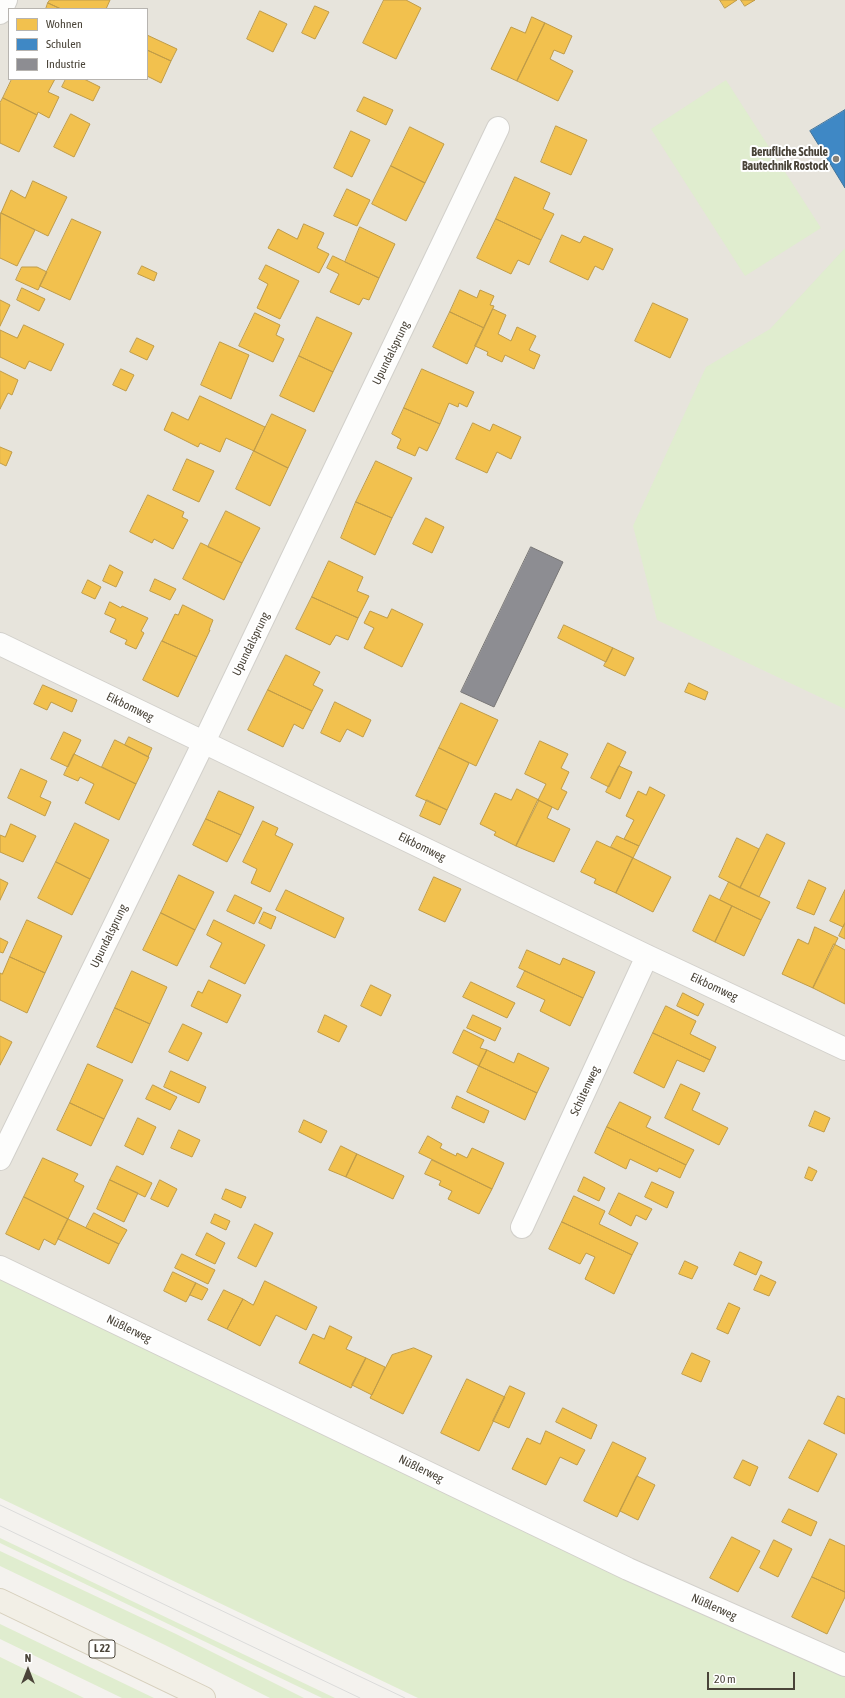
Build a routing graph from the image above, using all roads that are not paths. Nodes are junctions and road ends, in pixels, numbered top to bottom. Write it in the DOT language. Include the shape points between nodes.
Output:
graph roads {
  1 [pos="6,0"];
  2 [pos="0,13"];
  3 [pos="498,128"];
  4 [pos="0,644"];
  5 [pos="204,742"];
  6 [pos="647,956"];
  7 [pos="845,1049"];
  8 [pos="0,1159"];
  9 [pos="522,1227"];
  10 [pos="0,1267"];
  11 [pos="0,1600"];
  12 [pos="845,1666"];
  13 [pos="204,1698"];
  1 -- 2 [label="street"];
  3 -- 5 [label="street, Upundalsprung"];
  4 -- 5 [label="street, Eikbomweg"];
  5 -- 6 [label="street, Eikbomweg"];
  5 -- 8 [label="street, Upundalsprung"];
  6 -- 7 [label="street, Eikbomweg"];
  6 -- 9 [label="street, Schütenweg"];
  10 -- 12 [label="street, Nüßlerweg" via="628,1569"];
  11 -- 13 [label="main road, L 22"];
}
